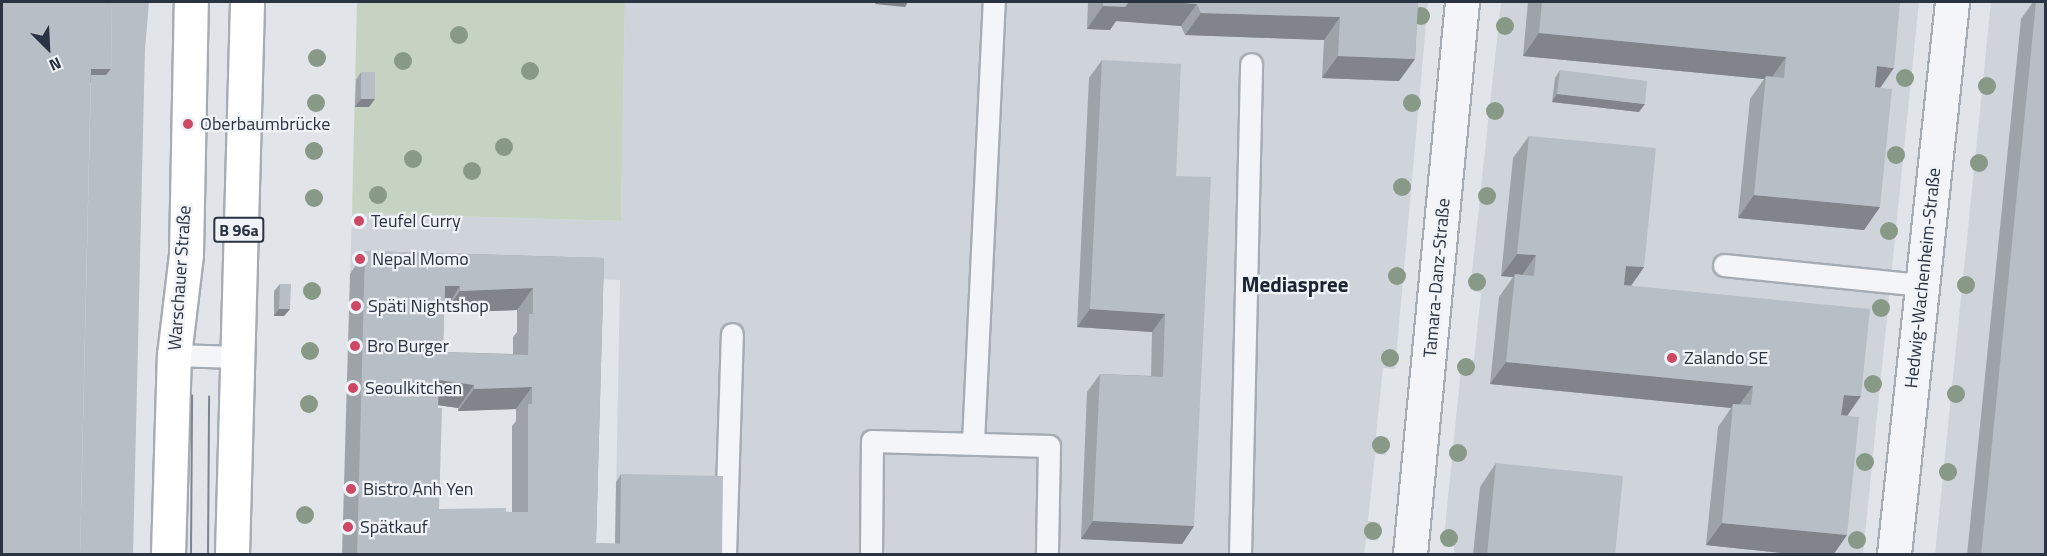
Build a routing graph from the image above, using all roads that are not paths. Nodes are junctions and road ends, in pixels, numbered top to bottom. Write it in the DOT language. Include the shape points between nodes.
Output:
graph roads {
  1 [pos="191,2"];
  2 [pos="247,2"];
  3 [pos="994,2"];
  4 [pos="1462,2"];
  5 [pos="1952,2"];
  6 [pos="1251,64"];
  7 [pos="1724,265"];
  8 [pos="1922,285"];
  9 [pos="732,334"];
  10 [pos="174,355"];
  11 [pos="236,357"];
  12 [pos="973,442"];
  13 [pos="168,555"];
  14 [pos="232,555"];
  15 [pos="725,555"];
  16 [pos="871,555"];
  17 [pos="1047,555"];
  18 [pos="1240,555"];
  19 [pos="1410,555"];
  20 [pos="1894,555"];
  1 -- 10 [label="main road, Warschauer Straße / B 96a" via="186,254"];
  2 -- 11 [label="main road, B 96a"];
  3 -- 12 [label="lane"];
  4 -- 19 [label="street, Tamara-Danz-Straße"];
  5 -- 8 [label="street, Hedwig-Wachenheim-Straße"];
  6 -- 18 [label="lane"];
  7 -- 8 [label="lane"];
  8 -- 20 [label="street, Hedwig-Wachenheim-Straße"];
  9 -- 15 [label="lane"];
  10 -- 11 [label="lane"];
  10 -- 13 [label="main road, Warschauer Straße / B 96a"];
  11 -- 14 [label="main road, B 96a"];
  12 -- 16 [label="lane" via="872,441"];
  12 -- 17 [label="lane" via="1049,446"];
}
